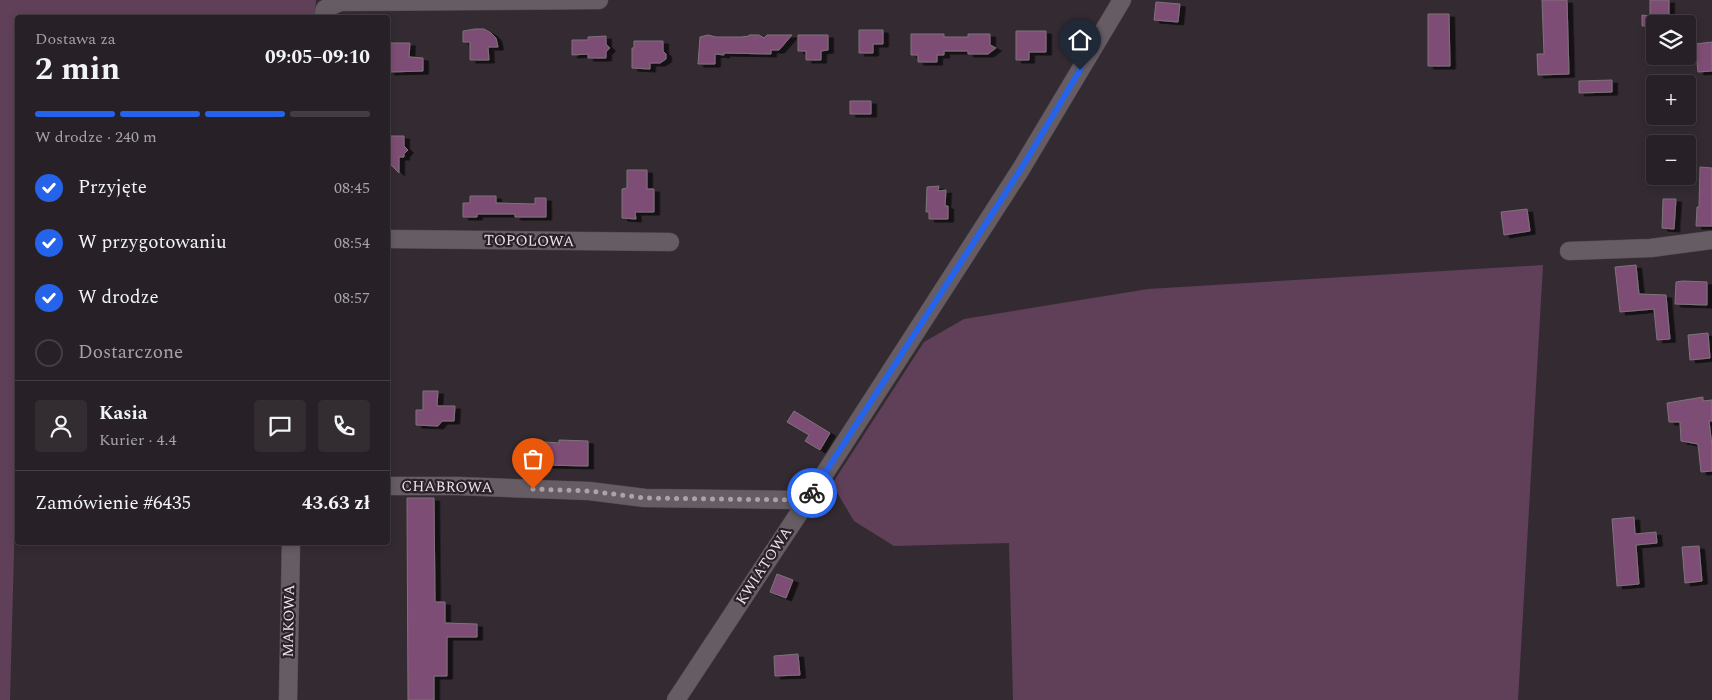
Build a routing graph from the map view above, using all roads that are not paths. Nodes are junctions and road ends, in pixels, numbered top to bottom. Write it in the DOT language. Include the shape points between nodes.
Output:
graph roads {
  1 [pos="599,0"];
  2 [pos="1117,2"];
  3 [pos="324,13"];
  4 [pos="390,239"];
  5 [pos="1712,240"];
  6 [pos="670,242"];
  7 [pos="1569,251"];
  8 [pos="390,486"];
  9 [pos="805,504"];
  10 [pos="291,545"];
  11 [pos="288,700"];
  12 [pos="676,700"];
  1 -- 3 [label="street" via="340,2"];
  2 -- 9 [label="street, KWIATOWA" via="1021,169"];
  4 -- 6 [label="street, TOPOLOWA"];
  5 -- 7 [label="street" via="1651,248"];
  8 -- 9 [label="street, CHABROWA" via="589,491 645,498 795,500"];
  9 -- 12 [label="street, KWIATOWA"];
  10 -- 11 [label="street, MAKOWA"];
}
